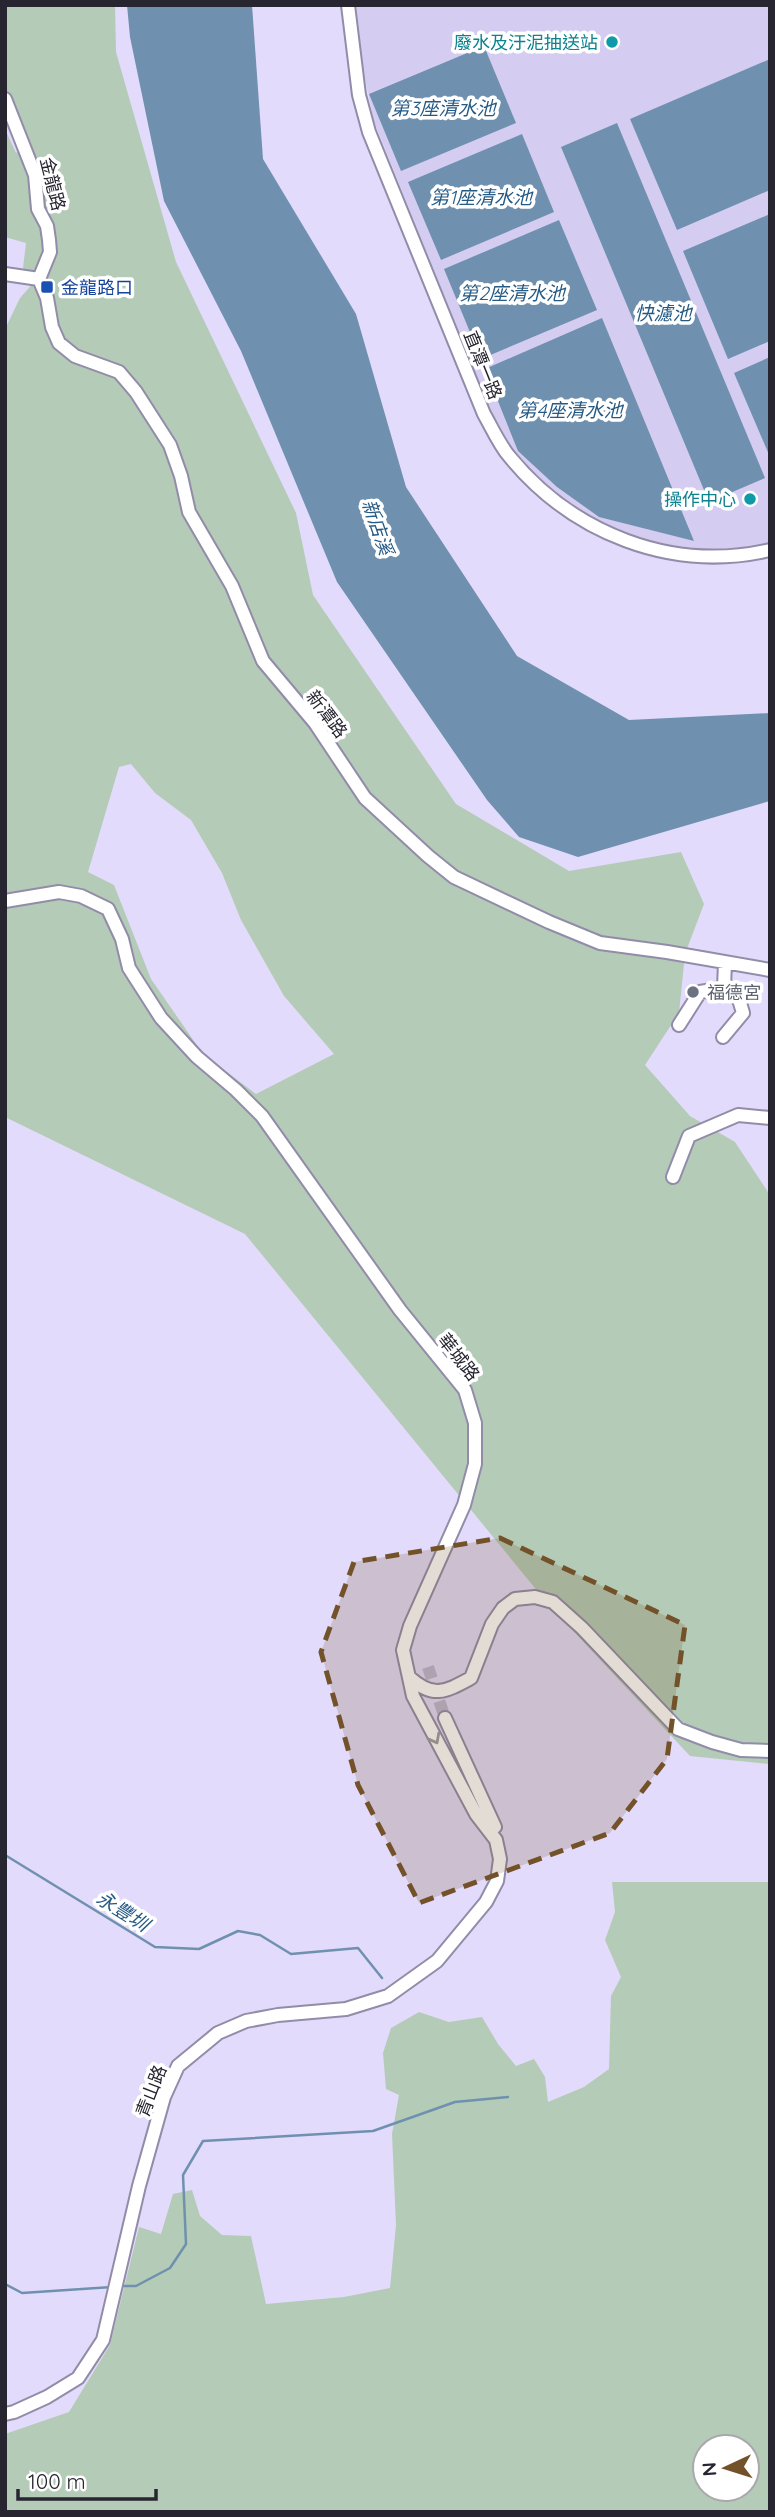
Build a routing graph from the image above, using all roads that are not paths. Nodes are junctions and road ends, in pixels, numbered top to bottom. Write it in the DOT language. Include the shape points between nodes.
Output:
graph roads {
  1 [pos="348,5"];
  2 [pos="5,99"];
  3 [pos="5,274"];
  4 [pos="39,279"];
  5 [pos="770,550"];
  6 [pos="5,901"];
  7 [pos="725,962"];
  8 [pos="770,970"];
  9 [pos="724,988"];
  10 [pos="679,1025"];
  11 [pos="723,1037"];
  12 [pos="770,1118"];
  13 [pos="673,1177"];
  14 [pos="409,1676"];
  15 [pos="445,1718"];
  16 [pos="770,1751"];
  17 [pos="496,1834"];
  18 [pos="5,2414"];
  1 -- 5 [label="street, 直潭一路" via="359,95 369,132 484,414 508,455 552,499 596,528 635,545 719,556"];
  2 -- 4 [label="street, 金龍路" via="35,175 38,209 48,233 50,252"];
  3 -- 4 [label="street"];
  4 -- 7 [label="street, 新潭路" via="59,343 75,356 119,372 170,445 189,512 232,586 263,661 315,723 365,798 454,877 549,922 600,943"];
  6 -- 14 [label="street, 華城路" via="59,892 108,909 129,968 161,1018 262,1116 400,1310 465,1390 475,1423 475,1464 456,1524 410,1626 403,1650"];
  7 -- 8 [label="street, 新潭路"];
  7 -- 9 [label="street"];
  9 -- 10 [label="street" via="700,992"];
  9 -- 11 [label="street" via="738,996 743,1013"];
  12 -- 13 [label="street" via="738,1115 689,1136"];
  14 -- 16 [label="street" via="422,1689 436,1691 471,1678 503,1608 515,1599 535,1597 553,1602 563,1611 678,1729 741,1749"];
  14 -- 17 [label="street, one-way" via="412,1696 476,1814"];
  15 -- 17 [label="street"];
  17 -- 18 [label="street, 青山路" via="497,1881 486,1902 438,1961 404,1986 346,2009 246,2021 218,2033 178,2066 164,2097 139,2186 103,2340 78,2378"];
}
